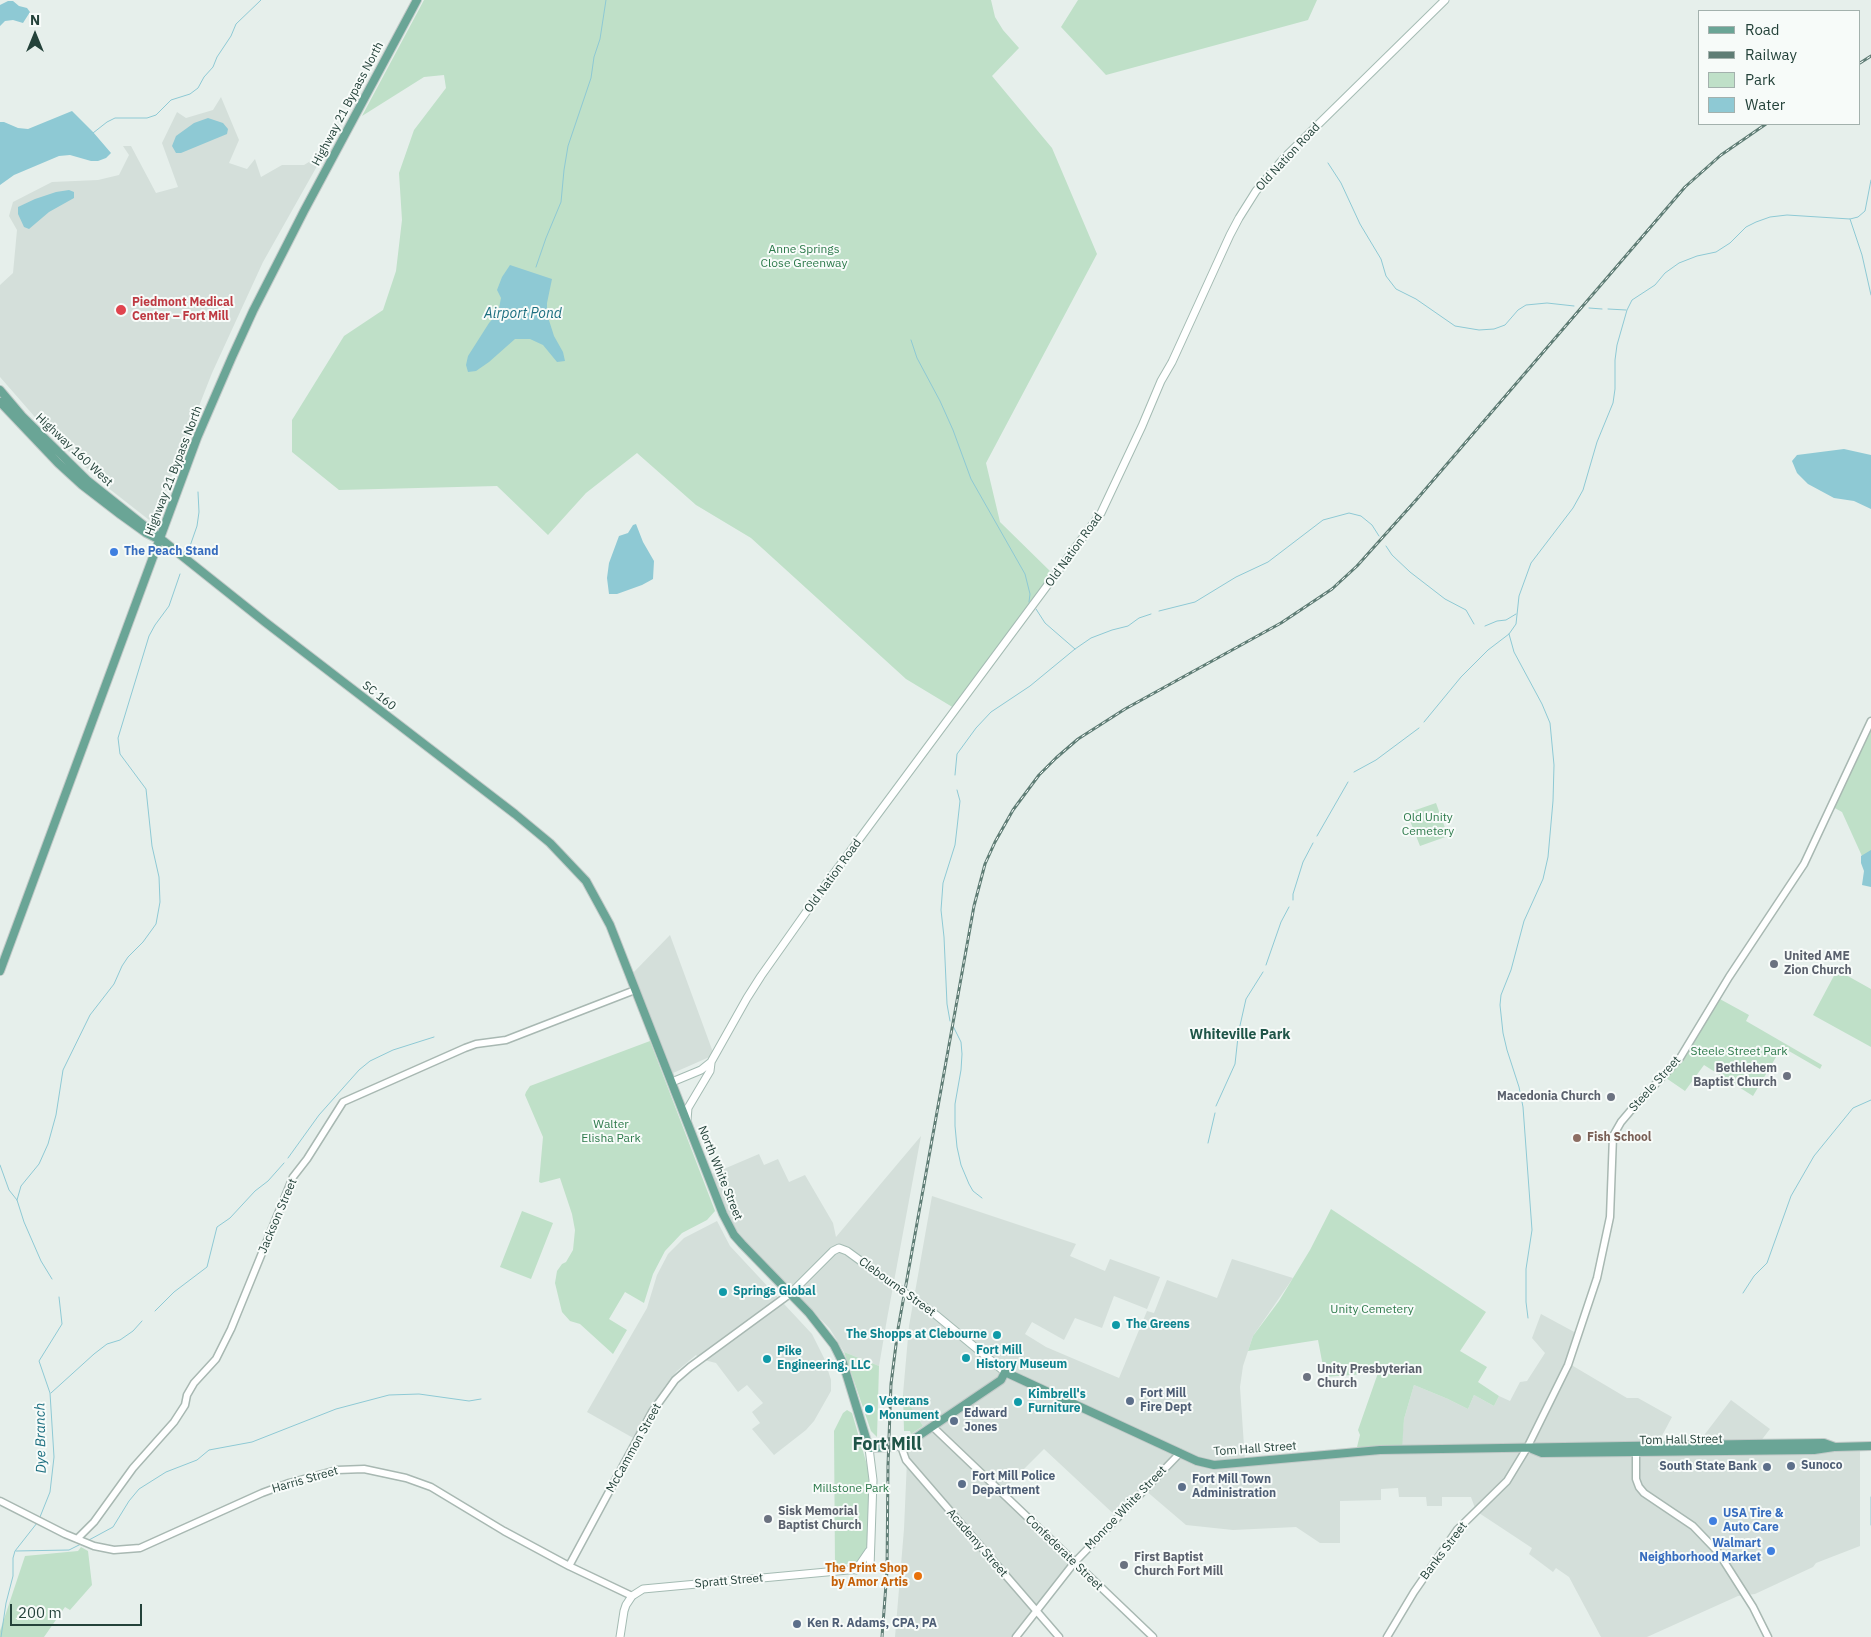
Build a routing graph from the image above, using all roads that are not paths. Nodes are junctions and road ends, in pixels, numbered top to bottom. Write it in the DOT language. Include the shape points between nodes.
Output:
graph roads {
  1 [pos="417,0"];
  2 [pos="1445,0"];
  3 [pos="0,390"];
  4 [pos="0,402"];
  5 [pos="160,539"];
  6 [pos="1871,720"];
  7 [pos="586,882"];
  8 [pos="0,971"];
  9 [pos="635,990"];
  10 [pos="711,1062"];
  11 [pos="672,1082"];
  12 [pos="686,1120"];
  13 [pos="791,1293"];
  14 [pos="1005,1372"];
  15 [pos="933,1427"];
  16 [pos="901,1446"];
  17 [pos="1871,1446"];
  18 [pos="869,1448"];
  19 [pos="1527,1448"];
  20 [pos="1635,1449"];
  21 [pos="1180,1453"];
  22 [pos="0,1501"];
  23 [pos="77,1538"];
  24 [pos="871,1546"];
  25 [pos="1074,1563"];
  26 [pos="569,1566"];
  27 [pos="856,1570"];
  28 [pos="632,1596"];
  29 [pos="1036,1610"];
  30 [pos="620,1637"];
  31 [pos="1016,1637"];
  32 [pos="1059,1637"];
  33 [pos="1153,1637"];
  34 [pos="1387,1637"];
  35 [pos="1768,1637"];
  1 -- 5 [label="main road, Highway 21 Bypass North" via="253,311 198,438"];
  2 -- 10 [label="main road, Old Nation Road" via="1284,158 1252,196 1230,235 1172,362 1160,380 1101,512 826,884 761,976"];
  3 -- 5 [label="main road, Highway 160 West / SC 160" via="88,481"];
  4 -- 5 [label="main road, Highway 160 West / SC 160" via="98,499 146,533"];
  5 -- 7 [label="main road, SC 160 / SC 160" via="516,814 550,843"];
  5 -- 8 [label="main road, Highway 21 Bypass North"];
  6 -- 19 [label="street, Steele Street" via="1804,864 1729,976 1680,1058 1632,1109 1613,1136 1610,1217 1597,1278 1568,1365"];
  7 -- 9 [label="main road, North White Street" via="610,926"];
  9 -- 11 [label="main road, North White Street"];
  9 -- 23 [label="street, Jackson Street" via="514,1037 465,1048 343,1102 293,1177 231,1330 216,1359 194,1383 174,1422 133,1468 94,1522"];
  10 -- 11 [label="main road, Old Nation Road" via="701,1070"];
  10 -- 12 [label="main road" via="710,1071 688,1108"];
  11 -- 12 [label="main road, North White Street"];
  12 -- 13 [label="main road, North White Street" via="730,1229"];
  13 -- 14 [label="main road, Clebourne Street, bridge" via="839,1248 936,1314"];
  13 -- 18 [label="main road, North White Street" via="824,1331 843,1362"];
  13 -- 26 [label="street, McCammon Street" via="690,1367 671,1386 652,1412"];
  14 -- 15 [label="main road" via="1001,1380"];
  14 -- 21 [label="main road, Tom Hall Street"];
  15 -- 16 [label="main road"];
  15 -- 25 [label="street, Confederate Street"];
  16 -- 18 [label="main road"];
  16 -- 29 [label="street, Academy Street" via="906,1460"];
  17 -- 20 [label="main road, Tom Hall Street" via="1835,1446 1814,1450"];
  18 -- 24 [label="main road"];
  19 -- 20 [label="main road, Tom Hall Street" via="1542,1453"];
  19 -- 21 [label="main road, Tom Hall Street" via="1380,1450 1220,1465 1203,1463"];
  19 -- 34 [label="street, Banks Street" via="1507,1481 1457,1530"];
  20 -- 35 [label="street" via="1639,1487 1692,1526 1718,1552"];
  21 -- 25 [label="street, Monroe White Street"];
  22 -- 23 [label="street, Harris Street"];
  23 -- 26 [label="street, Harris Street" via="114,1550 140,1548 262,1493 321,1473 352,1468 406,1478 431,1487"];
  24 -- 27 [label="main road"];
  24 -- 27 [label="main road, Spratt Street" via="870,1568"];
  25 -- 29 [label="street, Monroe White Street"];
  25 -- 33 [label="street, Confederate Street"];
  26 -- 28 [label="street, Harris Street"];
  27 -- 28 [label="main road, Spratt Street" via="653,1587"];
  28 -- 30 [label="main road" via="624,1611"];
  29 -- 31 [label="street, Monroe White Street"];
  29 -- 32 [label="street, Academy Street"];
}
